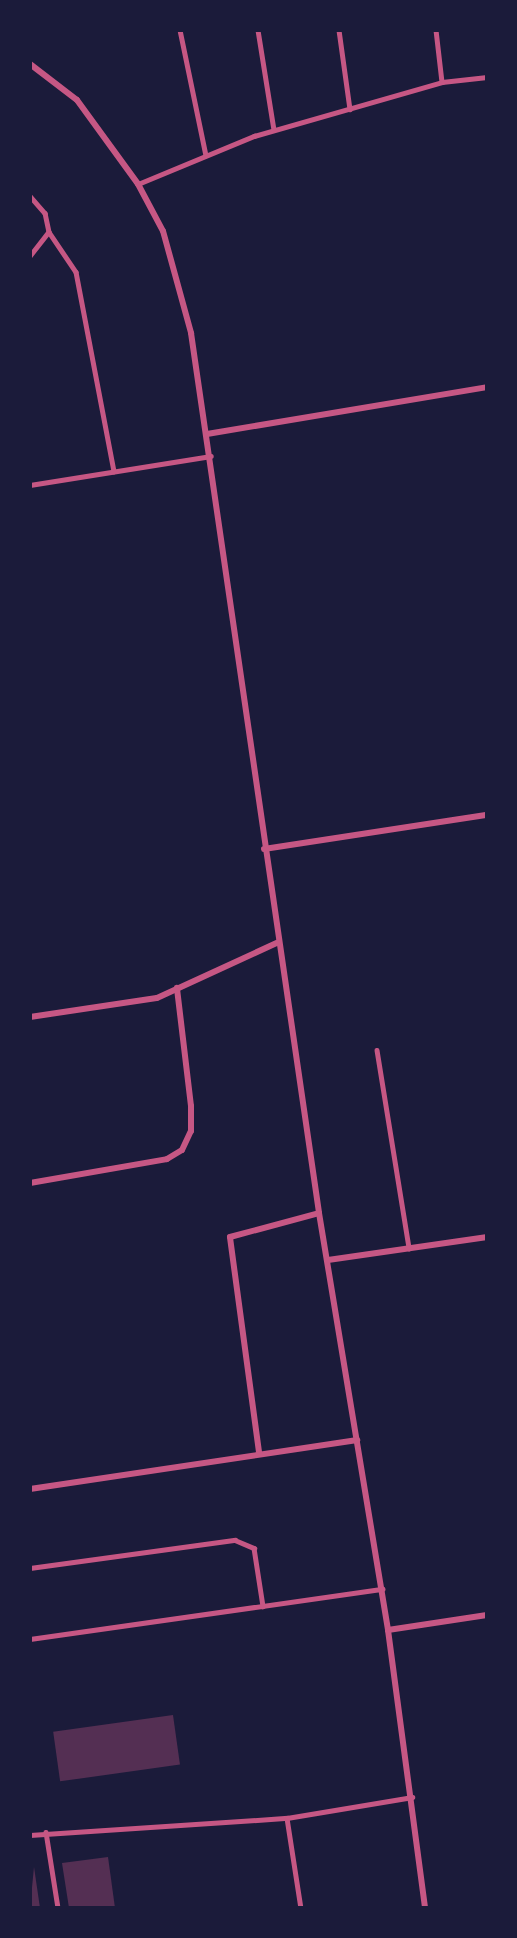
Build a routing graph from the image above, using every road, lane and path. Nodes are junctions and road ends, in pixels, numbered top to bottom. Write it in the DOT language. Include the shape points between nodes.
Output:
graph roads {
  1 [pos="180,30"];
  2 [pos="258,30"];
  3 [pos="339,30"];
  4 [pos="436,30"];
  5 [pos="30,64"];
  6 [pos="487,77"];
  7 [pos="442,82"];
  8 [pos="350,109"];
  9 [pos="274,130"];
  10 [pos="206,155"];
  11 [pos="138,184"];
  12 [pos="30,196"];
  13 [pos="49,232"];
  14 [pos="30,256"];
  15 [pos="487,387"];
  16 [pos="207,434"];
  17 [pos="211,456"];
  18 [pos="114,471"];
  19 [pos="30,485"];
  20 [pos="487,815"];
  21 [pos="264,849"];
  22 [pos="279,942"];
  23 [pos="177,988"];
  24 [pos="30,1017"];
  25 [pos="377,1050"];
  26 [pos="30,1183"];
  27 [pos="319,1213"];
  28 [pos="487,1237"];
  29 [pos="409,1248"];
  30 [pos="328,1260"];
  31 [pos="357,1440"];
  32 [pos="259,1452"];
  33 [pos="30,1489"];
  34 [pos="30,1568"];
  35 [pos="382,1589"];
  36 [pos="263,1606"];
  37 [pos="487,1615"];
  38 [pos="388,1630"];
  39 [pos="30,1639"];
  40 [pos="412,1797"];
  41 [pos="287,1818"];
  42 [pos="46,1833"];
  43 [pos="30,1835"];
  44 [pos="58,1908"];
  45 [pos="301,1908"];
  46 [pos="424,1908"];
  1 -- 10 [label="lane"];
  2 -- 9 [label="lane"];
  3 -- 8 [label="lane"];
  4 -- 7 [label="lane"];
  5 -- 11 [label="street" via="76,100"];
  6 -- 7 [label="lane"];
  7 -- 8 [label="lane"];
  8 -- 9 [label="lane"];
  9 -- 10 [label="lane"];
  10 -- 11 [label="lane"];
  11 -- 16 [label="street" via="179,280"];
  12 -- 13 [label="lane" via="45,213"];
  13 -- 14 [label="lane"];
  13 -- 18 [label="lane" via="76,272"];
  15 -- 16 [label="street"];
  16 -- 17 [label="street"];
  17 -- 18 [label="lane"];
  17 -- 21 [label="street"];
  18 -- 19 [label="lane"];
  20 -- 21 [label="street"];
  21 -- 22 [label="street"];
  22 -- 23 [label="street"];
  22 -- 27 [label="street"];
  23 -- 24 [label="street" via="157,998"];
  23 -- 26 [label="street" via="192,1106 191,1131 182,1150 168,1159"];
  25 -- 29 [label="lane"];
  27 -- 30 [label="street"];
  27 -- 32 [label="street" via="230,1237"];
  28 -- 29 [label="street"];
  29 -- 30 [label="street"];
  30 -- 31 [label="street"];
  31 -- 32 [label="street"];
  31 -- 35 [label="street"];
  32 -- 33 [label="street"];
  34 -- 36 [label="lane" via="235,1540 254,1548"];
  35 -- 36 [label="lane"];
  35 -- 38 [label="street"];
  36 -- 39 [label="lane"];
  37 -- 38 [label="street"];
  38 -- 40 [label="street"];
  40 -- 41 [label="lane"];
  40 -- 46 [label="street"];
  41 -- 42 [label="lane"];
  41 -- 45 [label="lane"];
  42 -- 43 [label="lane"];
  42 -- 44 [label="lane"];
}
